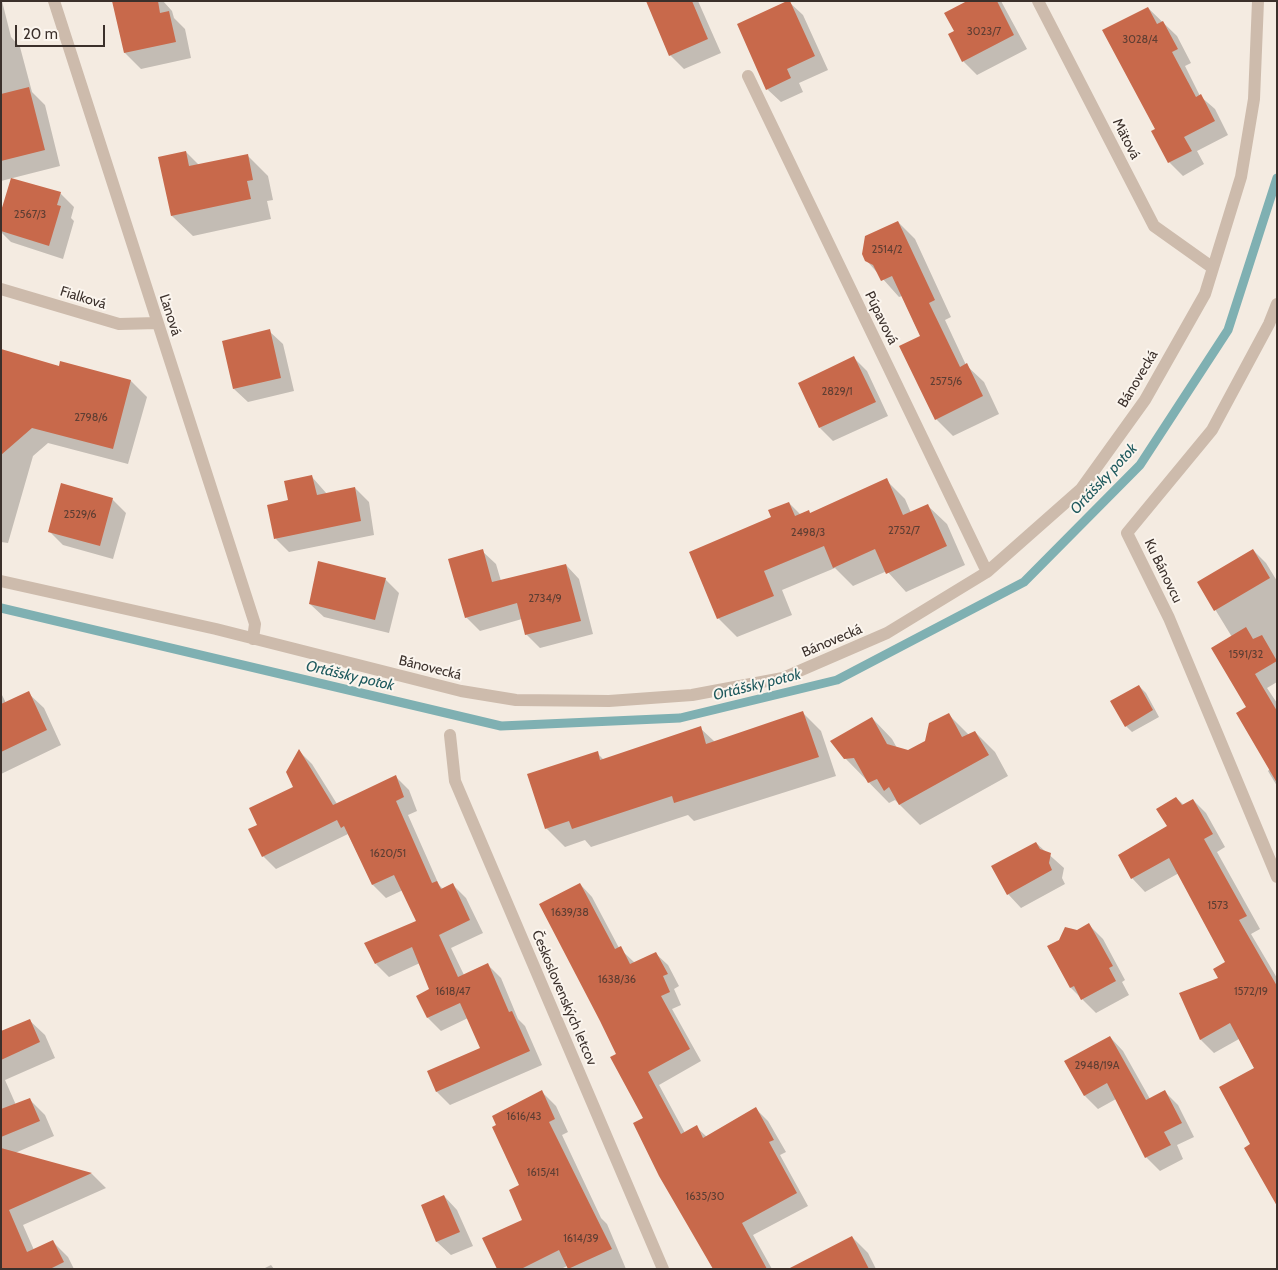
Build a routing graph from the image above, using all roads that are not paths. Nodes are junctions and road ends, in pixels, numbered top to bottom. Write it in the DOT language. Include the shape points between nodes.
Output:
graph roads {
  1 [pos="54,1"];
  2 [pos="1038,1"];
  3 [pos="1258,1"];
  4 [pos="748,76"];
  5 [pos="1213,268"];
  6 [pos="1,289"];
  7 [pos="1277,304"];
  8 [pos="157,323"];
  9 [pos="987,572"];
  10 [pos="1,581"];
  11 [pos="253,639"];
  12 [pos="450,735"];
  13 [pos="1277,877"];
  14 [pos="663,1269"];
  1 -- 8 [label="street, Ľanová"];
  2 -- 5 [label="street, Mätová" via="1154,226"];
  3 -- 5 [label="street, Bánovecká" via="1254,98 1241,177"];
  4 -- 9 [label="street, Púpavová"];
  5 -- 9 [label="street, Bánovecká" via="1205,294 1145,400 1080,489"];
  6 -- 8 [label="street, Fialková" via="119,324"];
  7 -- 13 [label="street, Ku Bánovcu" via="1212,430 1127,533 1169,618"];
  8 -- 11 [label="street, Ľanová" via="254,624"];
  9 -- 11 [label="street, Bánovecká" via="887,633 783,678 692,695 609,701 516,700 461,691"];
  10 -- 11 [label="street, Bánovecká"];
  12 -- 14 [label="street, Československých letcov" via="455,781"];
}
